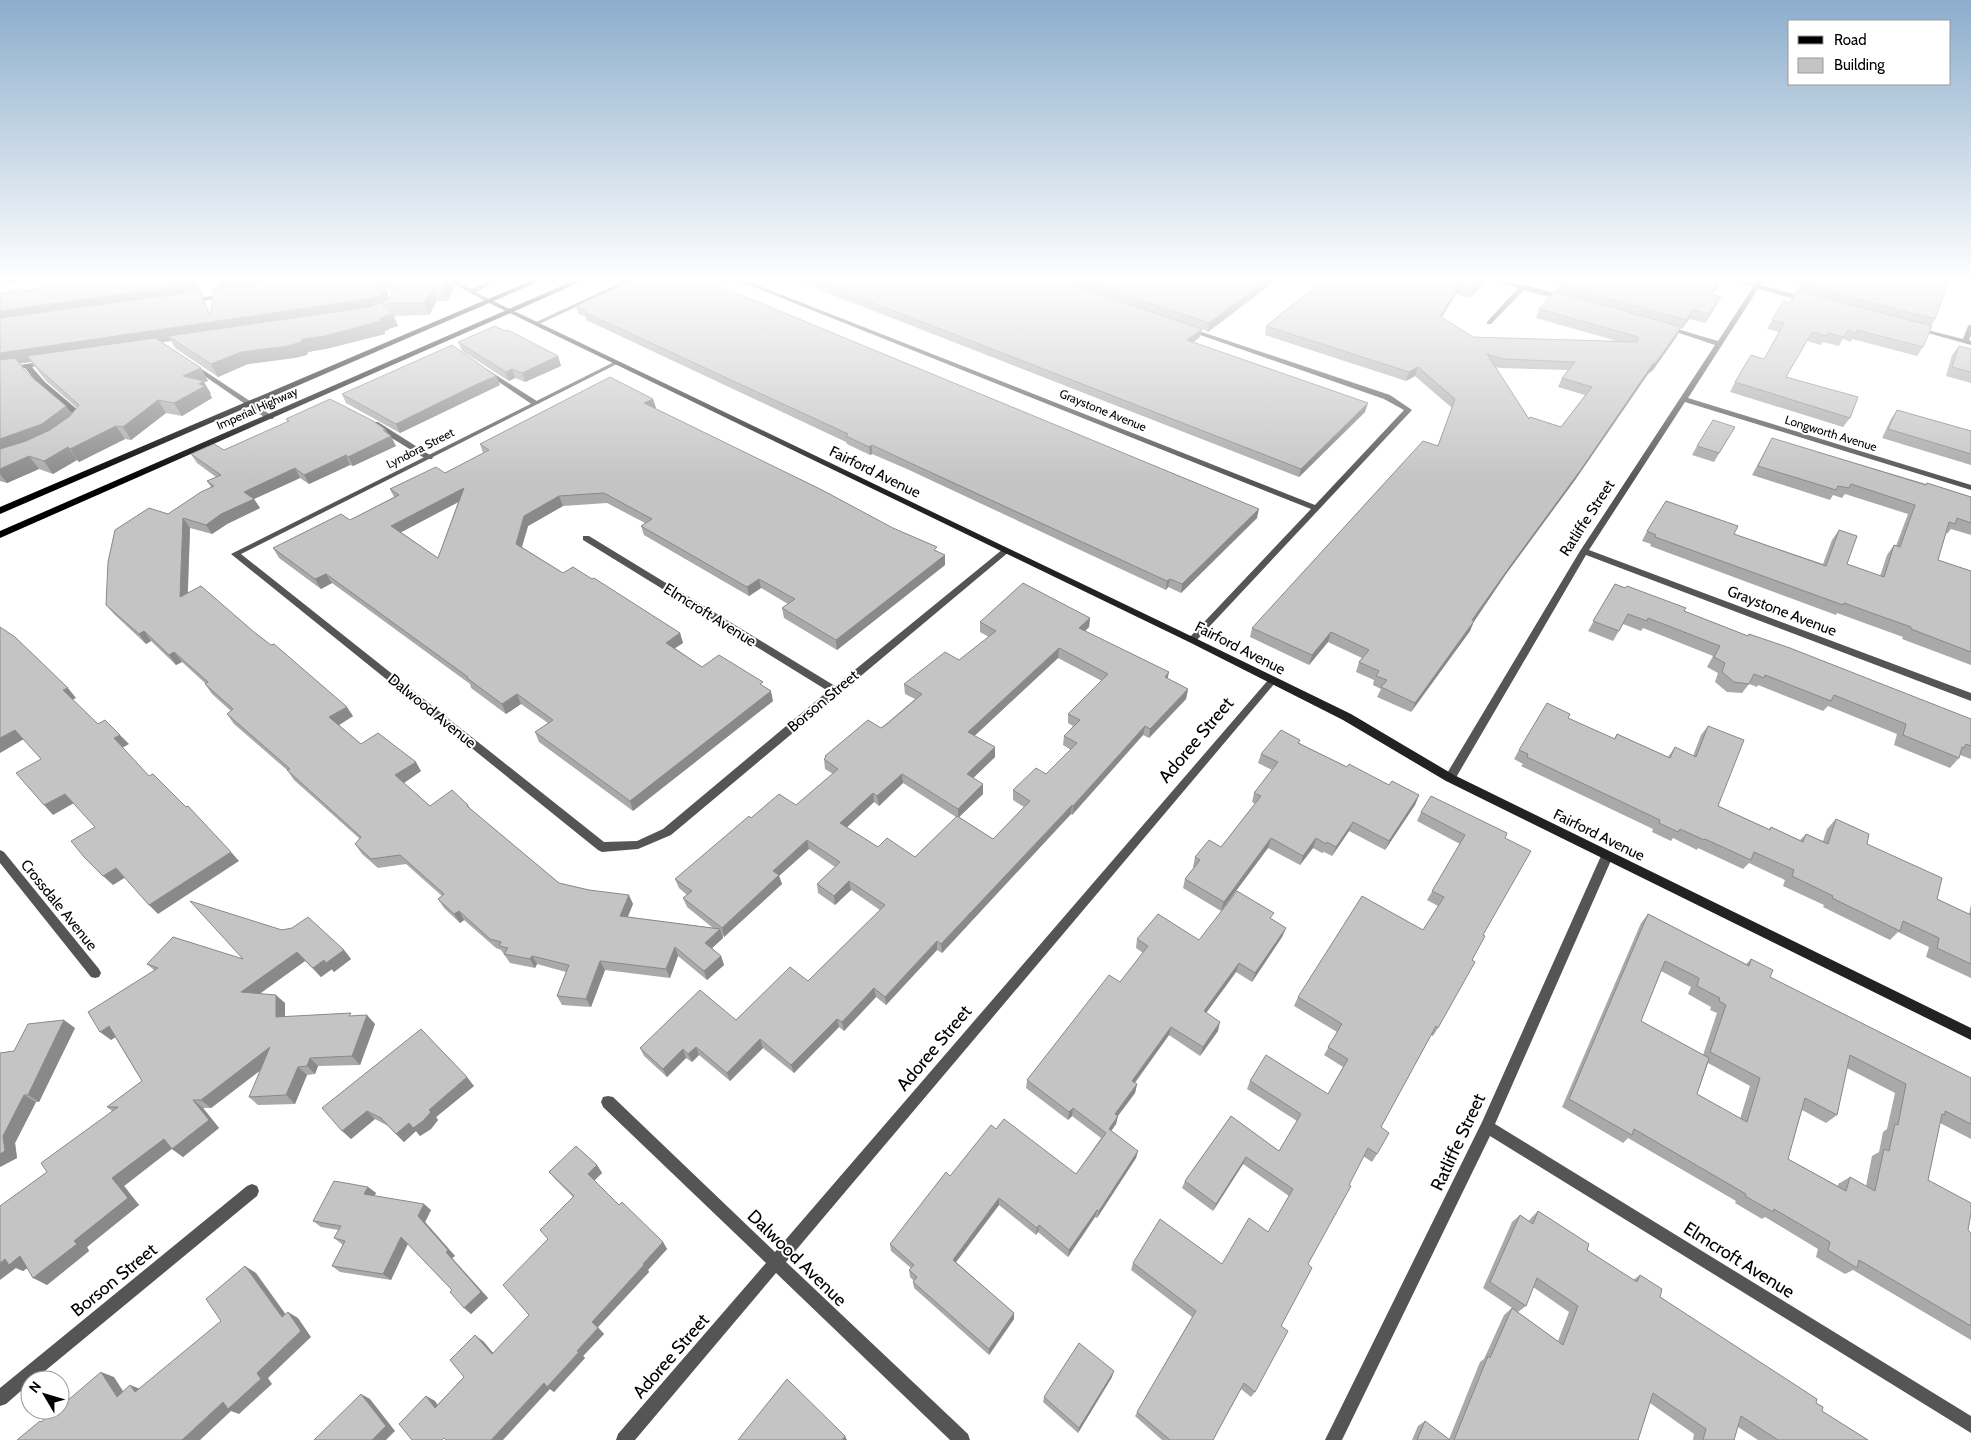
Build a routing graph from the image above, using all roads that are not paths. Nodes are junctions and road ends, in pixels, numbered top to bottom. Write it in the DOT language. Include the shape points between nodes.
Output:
graph roads {
  1 [pos="379,348"];
  2 [pos="424,348"];
  3 [pos="585,348"];
  4 [pos="912,348"];
  5 [pos="1244,348"];
  6 [pos="1717,348"];
  7 [pos="56,361"];
  8 [pos="187,362"];
  9 [pos="616,363"];
  10 [pos="476,364"];
  11 [pos="27,366"];
  12 [pos="0,370"];
  13 [pos="1684,399"];
  14 [pos="536,403"];
  15 [pos="250,404"];
  16 [pos="270,416"];
  17 [pos="366,420"];
  18 [pos="76,427"];
  19 [pos="429,457"];
  20 [pos="1971,488"];
  21 [pos="1316,508"];
  22 [pos="0,511"];
  23 [pos="0,535"];
  24 [pos="586,538"];
  25 [pos="1584,551"];
  26 [pos="1006,552"];
  27 [pos="235,554"];
  28 [pos="1192,640"];
  29 [pos="1272,681"];
  30 [pos="835,691"];
  31 [pos="1971,697"];
  32 [pos="1450,778"];
  33 [pos="638,845"];
  34 [pos="0,856"];
  35 [pos="1607,856"];
  36 [pos="95,973"];
  37 [pos="1971,1034"];
  38 [pos="608,1102"];
  39 [pos="1487,1127"];
  40 [pos="252,1191"];
  41 [pos="775,1263"];
  42 [pos="0,1398"];
  43 [pos="1971,1425"];
  44 [pos="624,1440"];
  45 [pos="962,1440"];
  46 [pos="1333,1440"];
  1 -- 15 [label="main road, Imperial Highway"];
  2 -- 16 [label="main road, Imperial Highway"];
  3 -- 9 [label="street, Fairford Avenue"];
  4 -- 21 [label="street, Graystone Avenue"];
  5 -- 21 [label="street" via="1387,397 1408,410"];
  6 -- 13 [label="street, Ratliffe Street"];
  7 -- 11 [label="street"];
  8 -- 15 [label="street"];
  9 -- 14 [label="street, Lyndora Street"];
  9 -- 26 [label="street, Fairford Avenue"];
  10 -- 14 [label="street"];
  11 -- 12 [label="street"];
  11 -- 18 [label="street" via="42,384 82,418"];
  13 -- 20 [label="street, Longworth Avenue"];
  13 -- 25 [label="street, Ratliffe Street"];
  14 -- 19 [label="street, Lyndora Street"];
  15 -- 16 [label="street"];
  15 -- 22 [label="main road, Imperial Highway"];
  16 -- 23 [label="main road, Imperial Highway"];
  17 -- 19 [label="street"];
  19 -- 27 [label="street, Lyndora Street"];
  21 -- 28 [label="street"];
  24 -- 30 [label="street, Elmcroft Avenue"];
  25 -- 31 [label="street, Graystone Avenue"];
  25 -- 32 [label="street, Ratliffe Street"];
  26 -- 28 [label="street, Fairford Avenue"];
  26 -- 30 [label="street, Borson Street"];
  27 -- 33 [label="street, Dalwood Avenue" via="602,847"];
  28 -- 29 [label="street, Fairford Avenue"];
  29 -- 32 [label="street, Fairford Avenue" via="1347,717"];
  29 -- 41 [label="street, Adoree Street"];
  30 -- 33 [label="street, Borson Street" via="667,832"];
  32 -- 35 [label="street, Fairford Avenue"];
  34 -- 36 [label="street, Crossdale Avenue"];
  35 -- 37 [label="street, Fairford Avenue"];
  35 -- 39 [label="street, Ratliffe Street"];
  38 -- 41 [label="street, Dalwood Avenue"];
  39 -- 43 [label="street, Elmcroft Avenue"];
  39 -- 46 [label="street, Ratliffe Street"];
  40 -- 42 [label="street, Borson Street"];
  41 -- 44 [label="street, Adoree Street"];
  41 -- 45 [label="street, Dalwood Avenue"];
}
